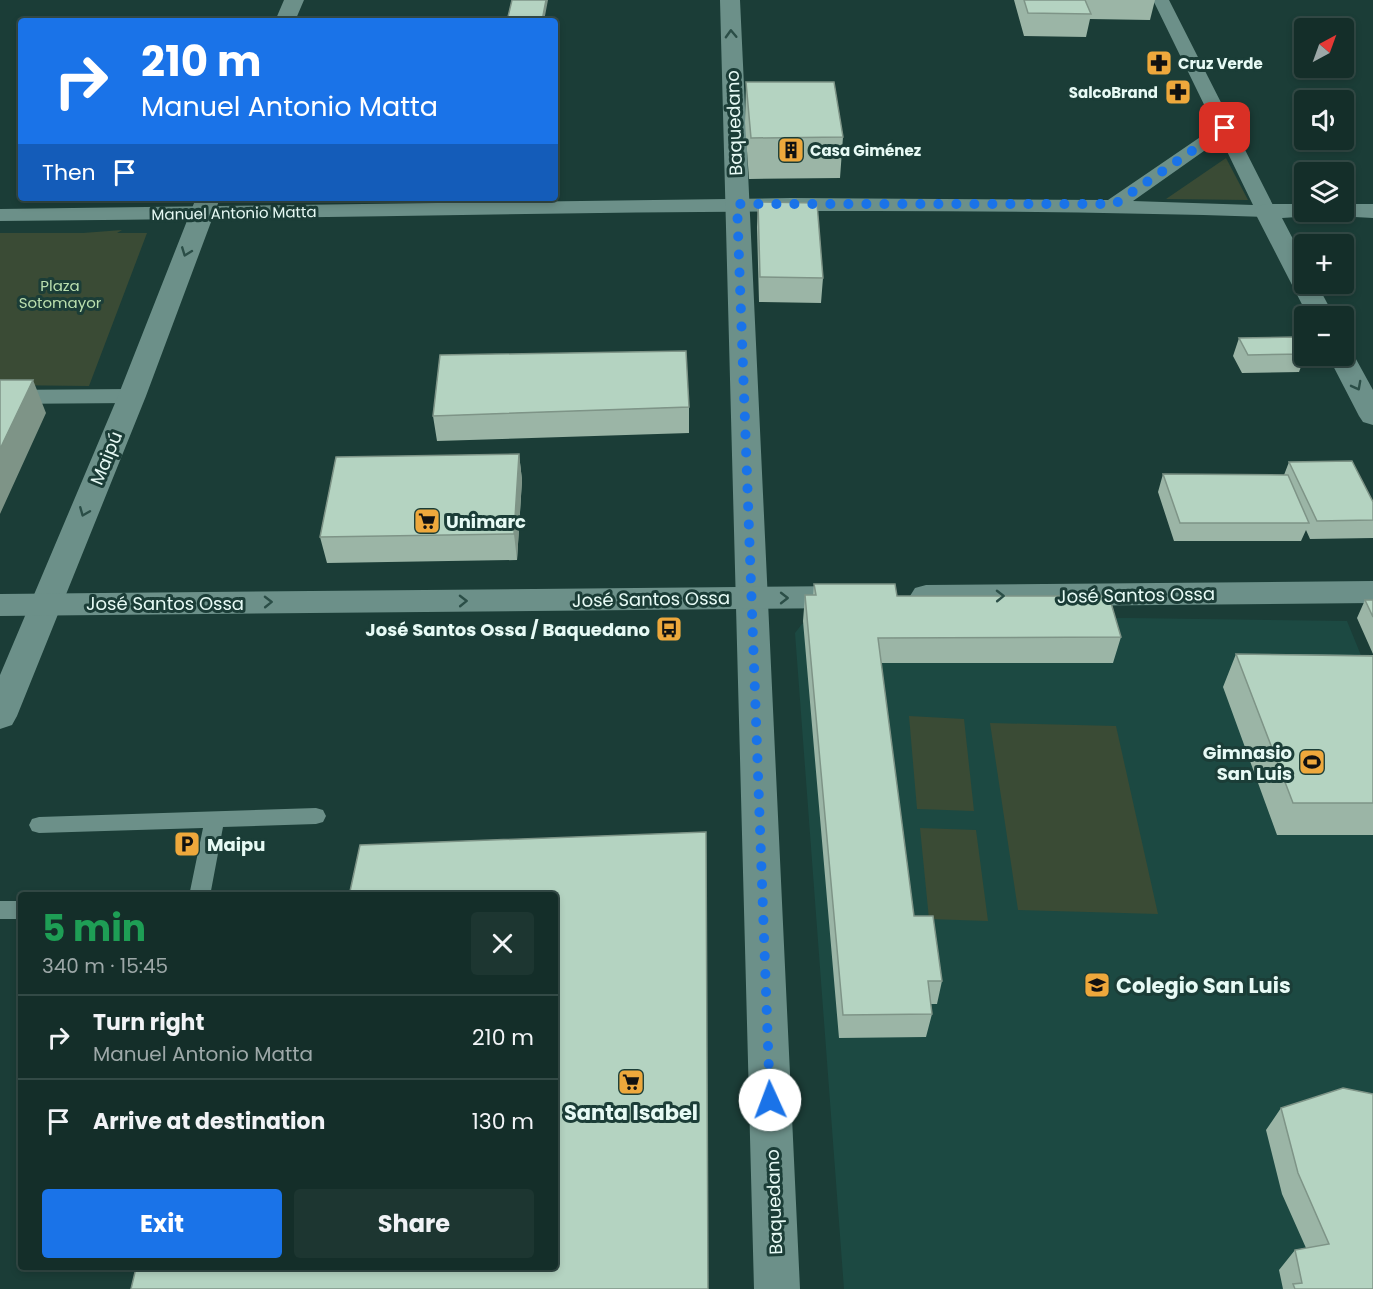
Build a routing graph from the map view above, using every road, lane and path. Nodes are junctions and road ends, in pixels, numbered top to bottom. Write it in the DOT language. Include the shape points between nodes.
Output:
graph roads {
  1 [pos="294,0"];
  2 [pos="730,0"];
  3 [pos="1161,0"];
  4 [pos="286,18"];
  5 [pos="1225,128"];
  6 [pos="737,204"];
  7 [pos="1115,204"];
  8 [pos="204,206"];
  9 [pos="1266,211"];
  10 [pos="1294,211"];
  11 [pos="1354,211"];
  12 [pos="1373,211"];
  13 [pos="0,215"];
  14 [pos="1316,306"];
  15 [pos="1346,366"];
  16 [pos="132,396"];
  17 [pos="0,397"];
  18 [pos="1373,416"];
  19 [pos="1373,592"];
  20 [pos="751,598"];
  21 [pos="46,604"];
  22 [pos="0,605"];
  23 [pos="0,716"];
  24 [pos="316,816"];
  25 [pos="215,819"];
  26 [pos="39,825"];
  27 [pos="200,892"];
  28 [pos="0,910"];
  29 [pos="18,910"];
  30 [pos="777,1289"];
  1 -- 4 [label="street"];
  6 -- 2 [label="street, Baquedano, one-way"];
  3 -- 5 [label="street"];
  5 -- 7 [label="street"];
  5 -- 9 [label="street"];
  6 -- 7 [label="street, Manuel Antonio Matta"];
  6 -- 8 [label="street, Manuel Antonio Matta"];
  6 -- 20 [label="street, Baquedano"];
  7 -- 9 [label="street, Manuel Antonio Matta"];
  8 -- 13 [label="street, Manuel Antonio Matta"];
  8 -- 16 [label="street, Maipú, one-way"];
  9 -- 10 [label="street, Manuel Antonio Matta"];
  9 -- 14 [label="street"];
  11 -- 12 [label="street"];
  15 -- 18 [label="street, one-way"];
  16 -- 17 [label="street"];
  16 -- 21 [label="street, Maipú, one-way"];
  20 -- 19 [label="street, José Santos Ossa, one-way"];
  21 -- 20 [label="street, José Santos Ossa, one-way"];
  20 -- 30 [label="street, Baquedano"];
  21 -- 22 [label="street, José Santos Ossa"];
  21 -- 23 [label="street, Maipú"];
  24 -- 25 [label="lane"];
  25 -- 26 [label="lane"];
  25 -- 27 [label="lane"];
  28 -- 29 [label="lane"];
}
